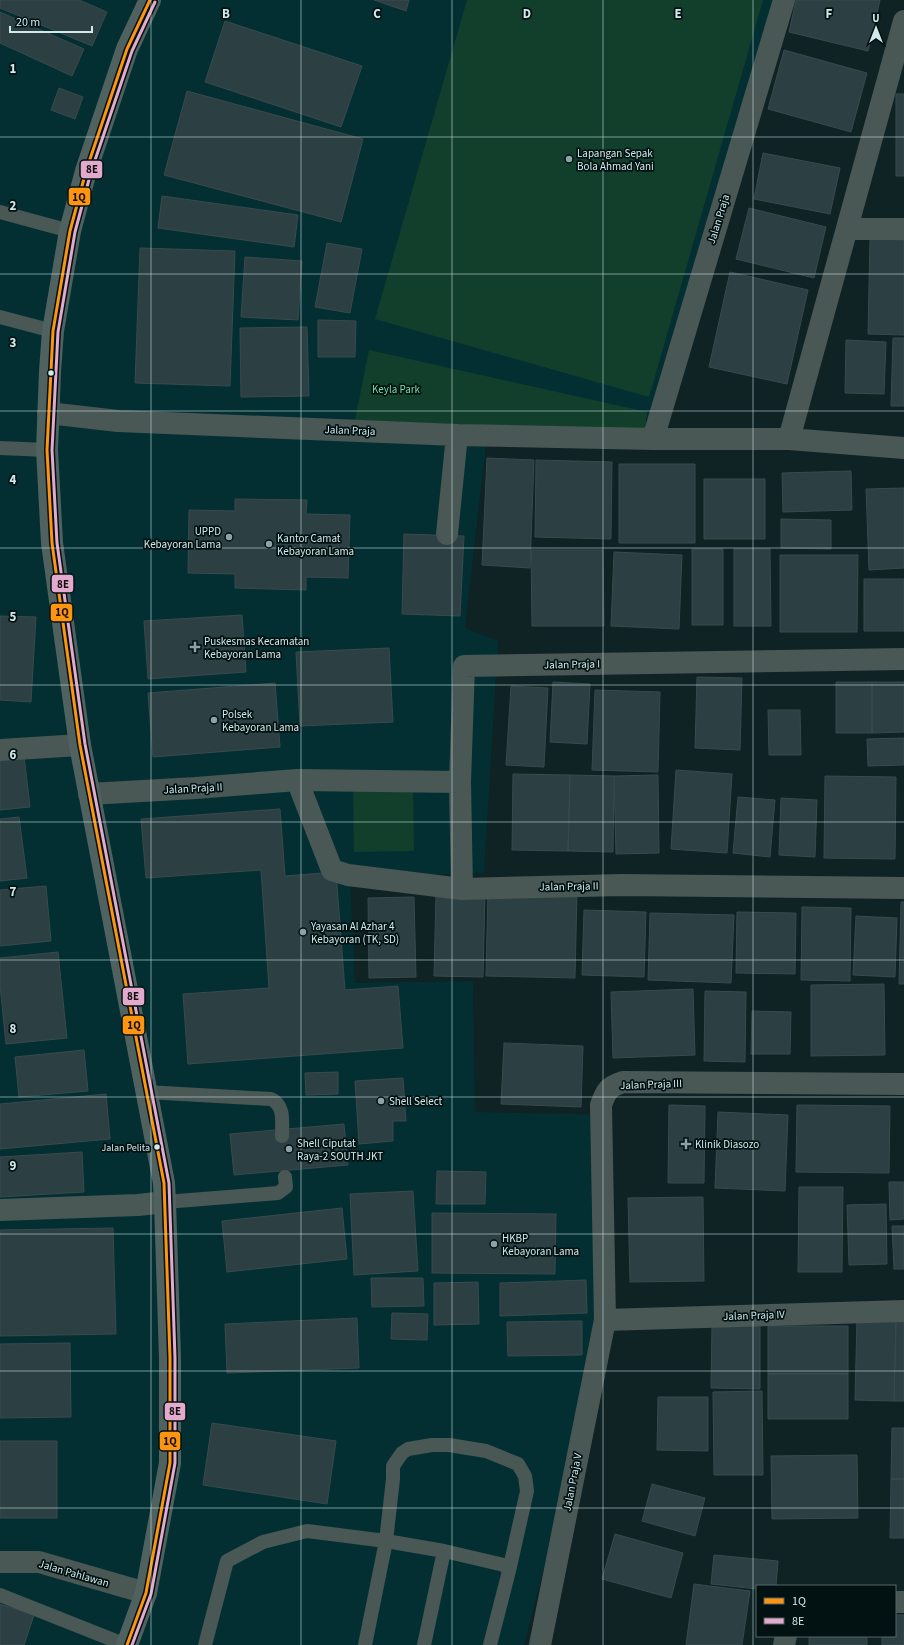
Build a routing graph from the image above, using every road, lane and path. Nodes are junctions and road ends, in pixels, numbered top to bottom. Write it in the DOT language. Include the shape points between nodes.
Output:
graph roads {
  1 [pos="150,0"];
  2 [pos="784,0"];
  3 [pos="904,21"];
  4 [pos="0,212"];
  5 [pos="847,229"];
  6 [pos="904,229"];
  7 [pos="70,231"];
  8 [pos="0,317"];
  9 [pos="53,331"];
  10 [pos="48,413"];
  11 [pos="457,435"];
  12 [pos="653,438"];
  13 [pos="789,438"];
  14 [pos="0,448"];
  15 [pos="904,448"];
  16 [pos="47,450"];
  17 [pos="447,534"];
  18 [pos="904,659"];
  19 [pos="80,745"];
  20 [pos="0,750"];
  21 [pos="297,780"];
  22 [pos="460,782"];
  23 [pos="89,794"];
  24 [pos="904,888"];
  25 [pos="462,889"];
  26 [pos="904,1084"];
  27 [pos="146,1092"];
  28 [pos="282,1136"];
  29 [pos="285,1177"];
  30 [pos="165,1202"];
  31 [pos="0,1210"];
  32 [pos="904,1311"];
  33 [pos="605,1320"];
  34 [pos="386,1540"];
  35 [pos="444,1552"];
  36 [pos="0,1562"];
  37 [pos="509,1572"];
  38 [pos="146,1593"];
  39 [pos="0,1595"];
  40 [pos="126,1645"];
  41 [pos="205,1645"];
  42 [pos="365,1645"];
  43 [pos="424,1645"];
  44 [pos="490,1645"];
  45 [pos="540,1645"];
  1 -- 7 [label="main road" via="127,50 86,170"];
  2 -- 12 [label="street, Jalan Praja"];
  3 -- 5 [label="street"];
  4 -- 7 [label="lane"];
  5 -- 6 [label="street"];
  5 -- 13 [label="street"];
  7 -- 9 [label="main road"];
  8 -- 9 [label="lane"];
  9 -- 10 [label="main road"];
  10 -- 11 [label="street, Jalan Praja" via="118,421"];
  10 -- 16 [label="main road"];
  11 -- 12 [label="street, Jalan Praja"];
  11 -- 17 [label="street"];
  12 -- 13 [label="street, Jalan Praja"];
  13 -- 15 [label="street, Jalan Praja"];
  14 -- 16 [label="lane"];
  16 -- 19 [label="main road" via="52,543"];
  18 -- 22 [label="street, Jalan Praja I" via="465,665"];
  19 -- 20 [label="street"];
  19 -- 23 [label="main road"];
  21 -- 22 [label="street, Jalan Praja II"];
  21 -- 23 [label="street, Jalan Praja II"];
  21 -- 25 [label="street, Jalan Praja II" via="332,870 348,875"];
  22 -- 25 [label="street, Jalan Praja I"];
  23 -- 27 [label="main road"];
  24 -- 25 [label="street, Jalan Praja II" via="622,885"];
  26 -- 33 [label="street, Jalan Praja III" via="623,1082 612,1086 605,1094 601,1105"];
  27 -- 28 [label="lane" via="271,1099 280,1106"];
  27 -- 30 [label="main road" via="164,1183"];
  29 -- 30 [label="lane" via="286,1188 278,1193"];
  30 -- 31 [label="street"];
  30 -- 38 [label="main road" via="170,1358 170,1463"];
  32 -- 33 [label="street, Jalan Praja IV"];
  33 -- 45 [label="street, Jalan Praja V"];
  34 -- 35 [label="lane"];
  34 -- 37 [label="lane" via="393,1466 402,1453 408,1449 432,1445 486,1451 518,1464 526,1476 527,1491"];
  34 -- 41 [label="lane" via="307,1531 263,1542 227,1561"];
  34 -- 42 [label="lane"];
  35 -- 37 [label="lane" via="504,1565"];
  35 -- 43 [label="lane"];
  36 -- 38 [label="street, Jalan Pahlawan" via="39,1562"];
  37 -- 44 [label="lane"];
  38 -- 40 [label="main road"];
  39 -- 40 [label="lane"];
}
